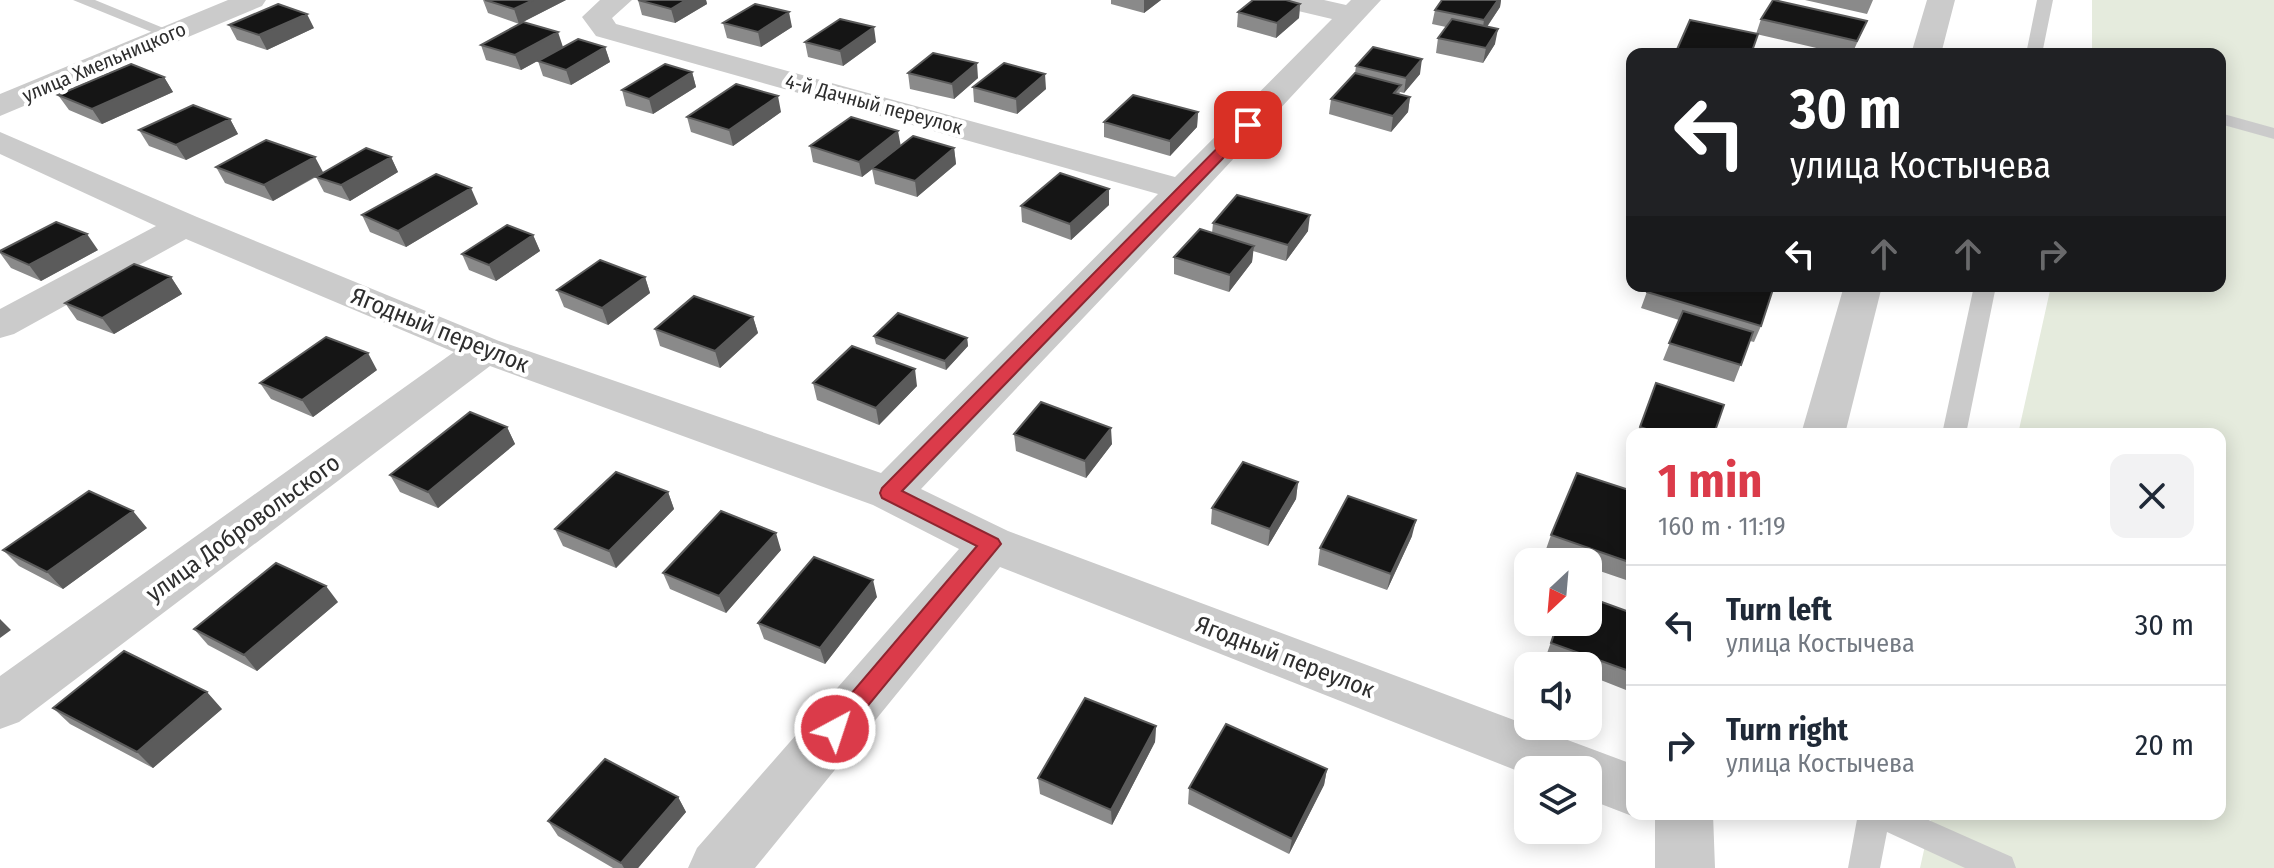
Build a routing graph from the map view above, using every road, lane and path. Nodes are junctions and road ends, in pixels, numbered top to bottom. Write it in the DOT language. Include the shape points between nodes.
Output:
graph roads {
  1 [pos="81,0"];
  2 [pos="252,0"];
  3 [pos="618,0"];
  4 [pos="1287,0"];
  5 [pos="1941,0"];
  6 [pos="2045,0"];
  7 [pos="1359,8"];
  8 [pos="170,34"];
  9 [pos="1928,48"];
  10 [pos="2035,48"];
  11 [pos="0,106"];
  12 [pos="2226,120"];
  13 [pos="2274,134"];
  14 [pos="0,142"];
  15 [pos="1185,191"];
  16 [pos="184,225"];
  17 [pos="1861,292"];
  18 [pos="1984,292"];
  19 [pos="0,325"];
  20 [pos="485,350"];
  21 [pos="1825,428"];
  22 [pos="1955,428"];
  23 [pos="889,493"];
  24 [pos="991,544"];
  25 [pos="0,706"];
  26 [pos="1544,756"];
  27 [pos="1602,778"];
  28 [pos="1626,788"];
  29 [pos="1684,820"];
  30 [pos="1873,820"];
  31 [pos="1894,820"];
  32 [pos="718,868"];
  33 [pos="1685,868"];
  34 [pos="1864,868"];
  35 [pos="2000,868"];
  1 -- 8 [label="lane"];
  2 -- 8 [label="street, улица Хмельницкого"];
  3 -- 15 [label="street, 4-й Дачный переулок" via="596,17 606,30"];
  4 -- 7 [label="street"];
  5 -- 9 [label="street"];
  6 -- 10 [label="lane"];
  7 -- 15 [label="street"];
  8 -- 11 [label="street, улица Хмельницкого"];
  12 -- 13 [label="lane"];
  14 -- 16 [label="street, Ягодный переулок"];
  15 -- 23 [label="street"];
  16 -- 19 [label="street"];
  16 -- 20 [label="street, Ягодный переулок"];
  17 -- 21 [label="street"];
  18 -- 22 [label="lane"];
  20 -- 23 [label="street, Ягодный переулок"];
  20 -- 25 [label="street, улица Добровольского"];
  23 -- 24 [label="street, Ягодный переулок"];
  24 -- 26 [label="street, Ягодный переулок"];
  24 -- 32 [label="street"];
  27 -- 28 [label="street"];
  29 -- 33 [label="street"];
  30 -- 34 [label="lane"];
  31 -- 35 [label="lane"];
}
